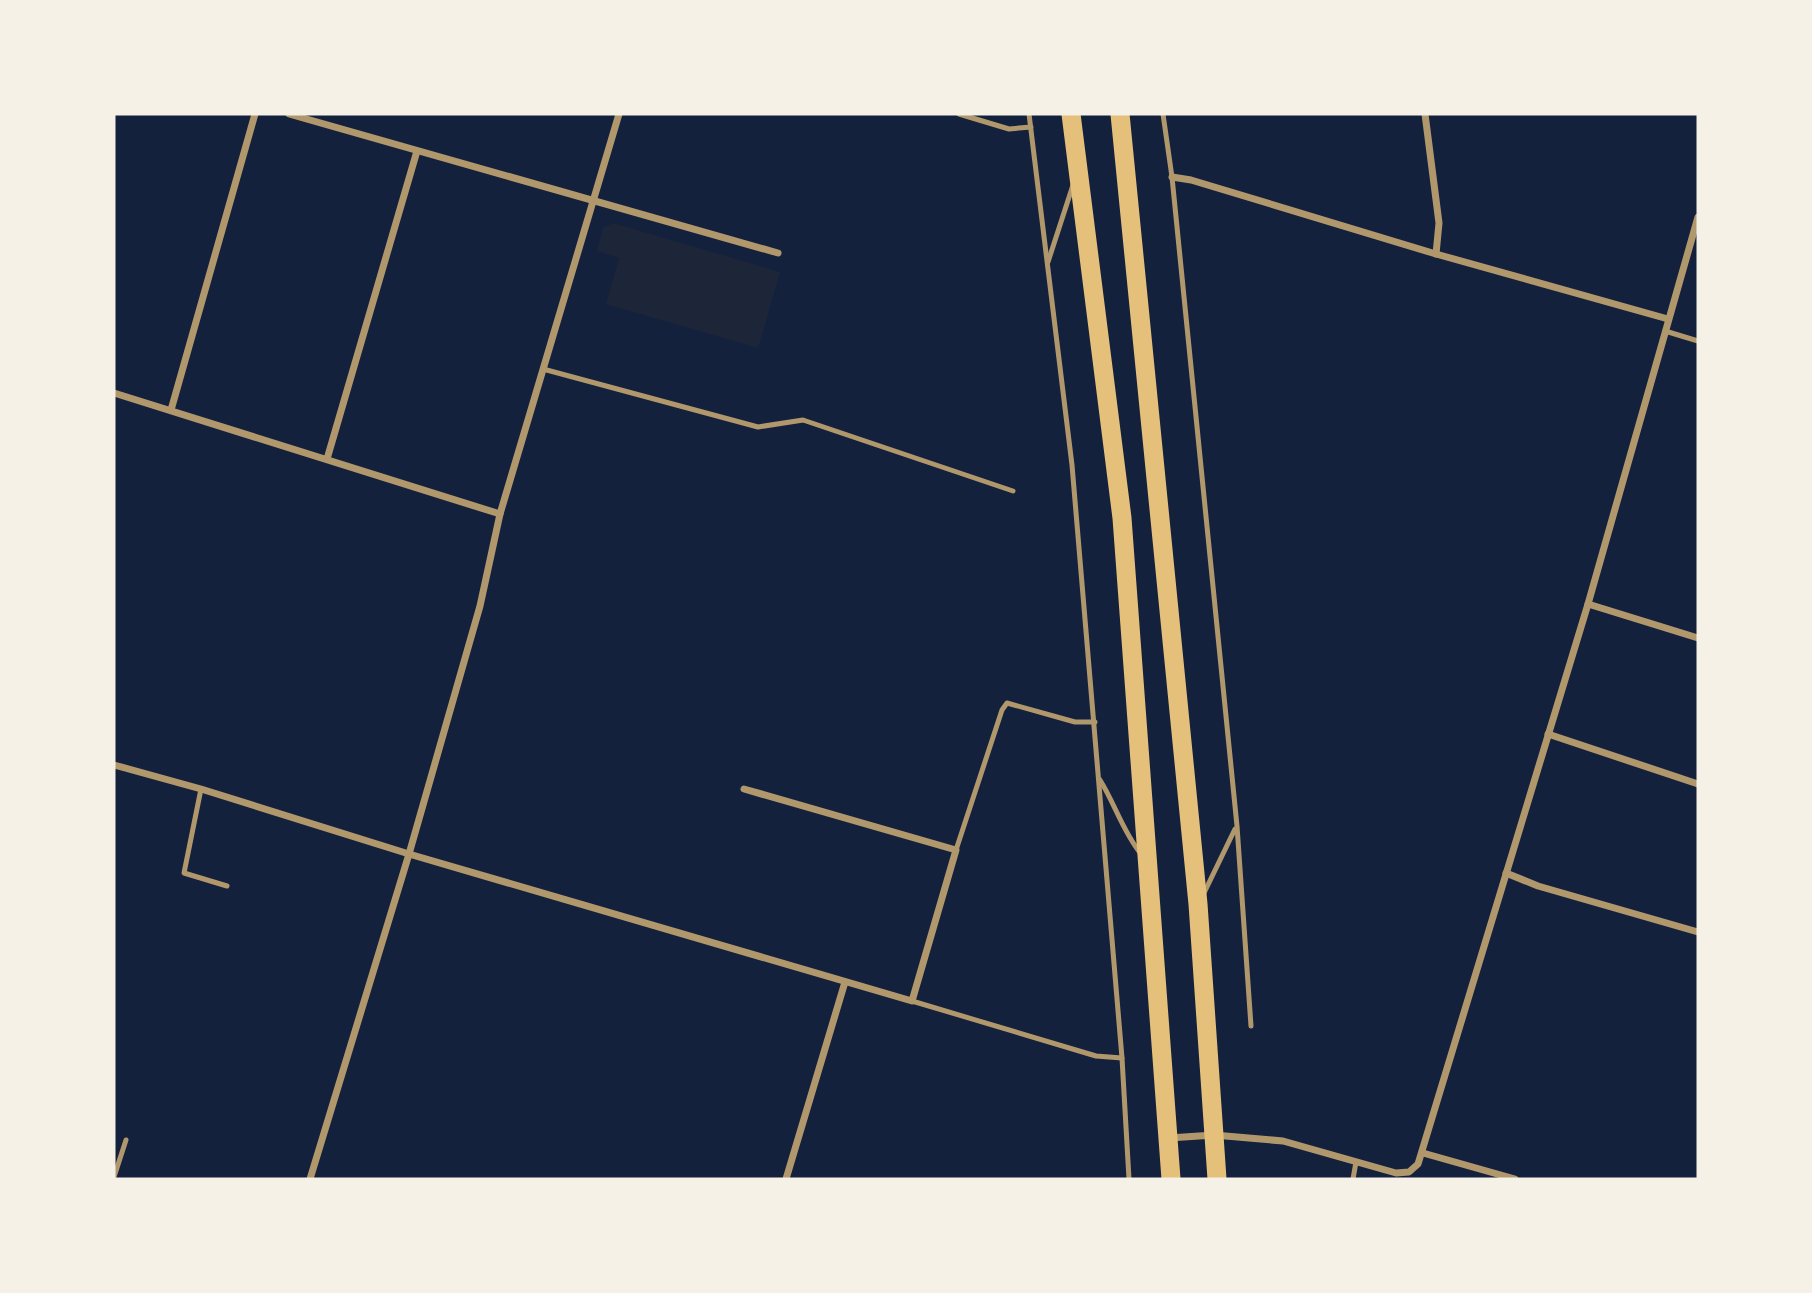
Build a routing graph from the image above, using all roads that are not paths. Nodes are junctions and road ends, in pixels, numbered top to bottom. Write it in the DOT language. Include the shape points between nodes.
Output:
graph roads {
  1 [pos="254,114"];
  2 [pos="289,114"];
  3 [pos="619,114"];
  4 [pos="959,114"];
  5 [pos="1029,114"];
  6 [pos="1071,114"];
  7 [pos="1120,114"];
  8 [pos="1163,114"];
  9 [pos="1425,114"];
  10 [pos="1031,127"];
  11 [pos="417,151"];
  12 [pos="1078,168"];
  13 [pos="1172,177"];
  14 [pos="593,199"];
  15 [pos="1698,217"];
  16 [pos="778,253"];
  17 [pos="1436,254"];
  18 [pos="1047,265"];
  19 [pos="1668,320"];
  20 [pos="1665,331"];
  21 [pos="1698,341"];
  22 [pos="543,369"];
  23 [pos="114,393"];
  24 [pos="170,410"];
  25 [pos="327,459"];
  26 [pos="1013,491"];
  27 [pos="500,514"];
  28 [pos="1588,604"];
  29 [pos="1698,638"];
  30 [pos="1095,722"];
  31 [pos="1548,734"];
  32 [pos="114,765"];
  33 [pos="1099,778"];
  34 [pos="1698,784"];
  35 [pos="201,789"];
  36 [pos="744,789"];
  37 [pos="1237,826"];
  38 [pos="956,850"];
  39 [pos="409,854"];
  40 [pos="1149,864"];
  41 [pos="1506,873"];
  42 [pos="227,886"];
  43 [pos="1198,904"];
  44 [pos="1698,932"];
  45 [pos="845,982"];
  46 [pos="912,1001"];
  47 [pos="1251,1026"];
  48 [pos="1122,1058"];
  49 [pos="1214,1135"];
  50 [pos="1168,1138"];
  51 [pos="126,1140"];
  52 [pos="1423,1153"];
  53 [pos="1356,1162"];
  54 [pos="114,1177"];
  55 [pos="310,1179"];
  56 [pos="786,1179"];
  57 [pos="1129,1179"];
  58 [pos="1171,1179"];
  59 [pos="1217,1179"];
  60 [pos="1353,1179"];
  61 [pos="1514,1179"];
  1 -- 24 [label="street"];
  2 -- 11 [label="street"];
  3 -- 14 [label="street"];
  4 -- 10 [label="lane" via="1009,129"];
  5 -- 10 [label="lane"];
  6 -- 12 [label="highway"];
  7 -- 43 [label="highway"];
  8 -- 13 [label="lane"];
  9 -- 17 [label="street" via="1439,223"];
  10 -- 18 [label="lane"];
  11 -- 14 [label="street"];
  11 -- 25 [label="street"];
  12 -- 18 [label="lane"];
  12 -- 40 [label="highway" via="1122,518"];
  13 -- 17 [label="street"];
  13 -- 37 [label="lane"];
  14 -- 16 [label="street"];
  14 -- 22 [label="street"];
  15 -- 19 [label="street"];
  17 -- 19 [label="street"];
  18 -- 30 [label="lane" via="1072,465"];
  19 -- 20 [label="street"];
  20 -- 21 [label="lane"];
  20 -- 28 [label="street"];
  22 -- 26 [label="lane" via="758,427 803,420"];
  22 -- 27 [label="street"];
  23 -- 24 [label="street"];
  24 -- 25 [label="street"];
  25 -- 27 [label="street"];
  27 -- 39 [label="street" via="480,606"];
  28 -- 29 [label="street"];
  28 -- 31 [label="street"];
  30 -- 33 [label="lane"];
  30 -- 38 [label="lane" via="1075,722 1007,703"];
  31 -- 34 [label="street"];
  31 -- 41 [label="street"];
  32 -- 35 [label="street"];
  33 -- 40 [label="lane" via="1129,839"];
  33 -- 48 [label="lane"];
  35 -- 39 [label="street"];
  35 -- 42 [label="lane" via="184,873"];
  36 -- 38 [label="street"];
  37 -- 43 [label="lane"];
  37 -- 47 [label="lane"];
  38 -- 46 [label="street"];
  39 -- 45 [label="street"];
  39 -- 55 [label="street"];
  40 -- 50 [label="highway"];
  41 -- 44 [label="street"];
  41 -- 52 [label="street"];
  43 -- 49 [label="highway"];
  45 -- 46 [label="street"];
  45 -- 56 [label="street"];
  46 -- 48 [label="lane" via="1096,1056"];
  48 -- 57 [label="lane"];
  49 -- 50 [label="street"];
  49 -- 53 [label="street" via="1283,1141"];
  49 -- 59 [label="highway"];
  50 -- 58 [label="highway"];
  51 -- 54 [label="lane"];
  52 -- 53 [label="street" via="1409,1172"];
  52 -- 61 [label="street"];
  53 -- 60 [label="lane"];
}
